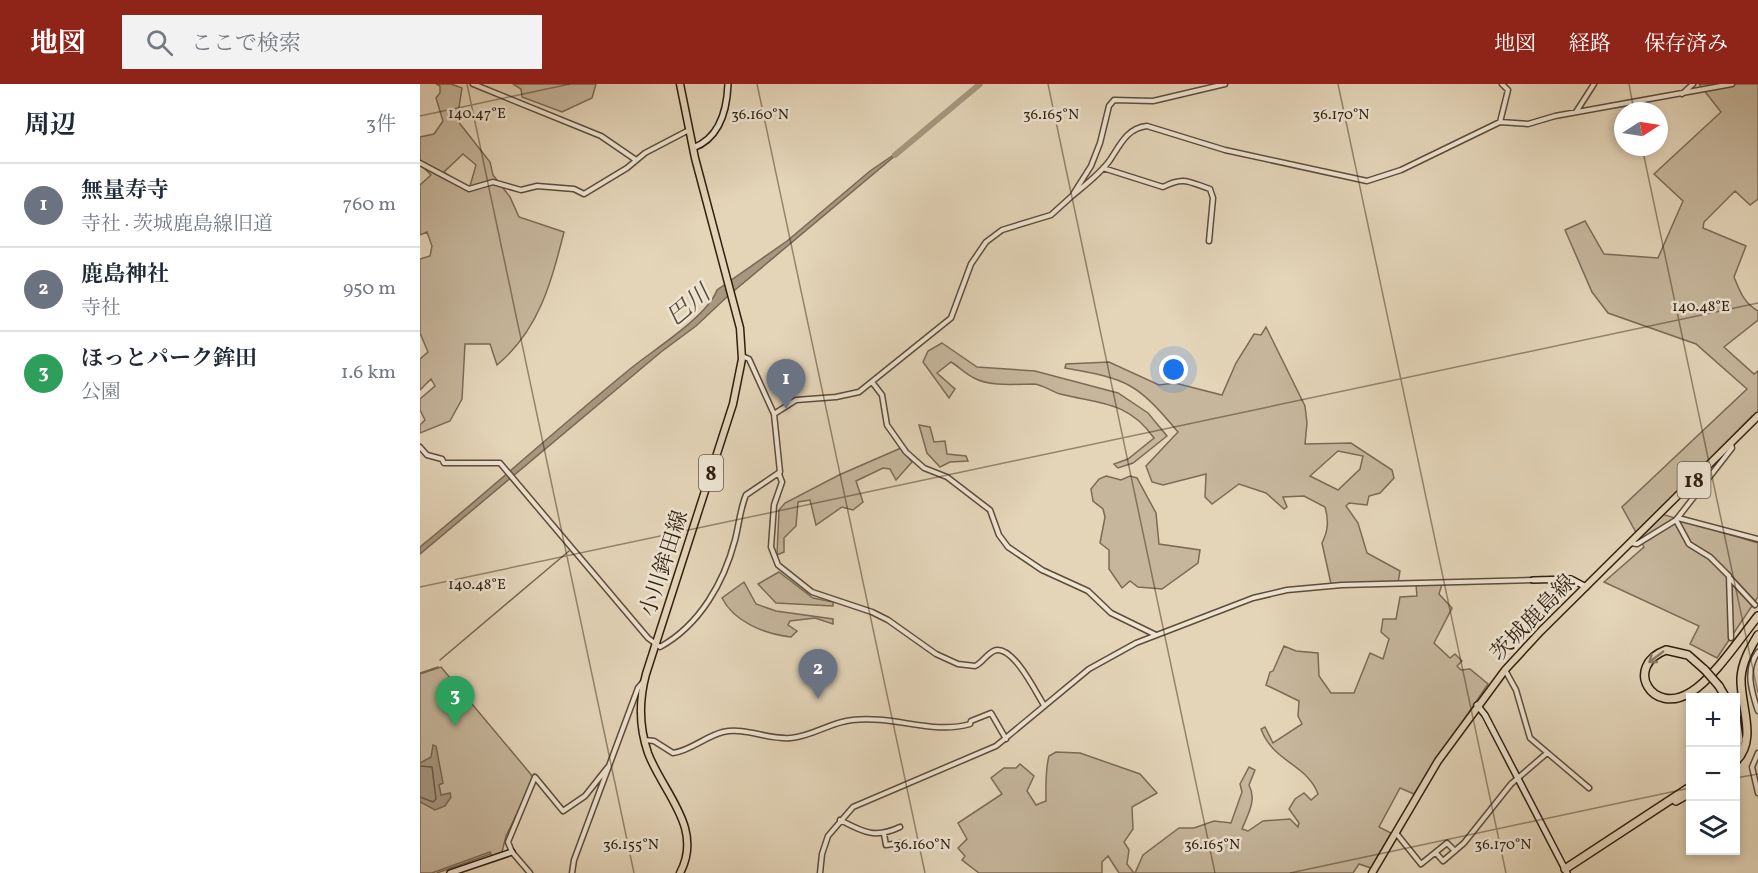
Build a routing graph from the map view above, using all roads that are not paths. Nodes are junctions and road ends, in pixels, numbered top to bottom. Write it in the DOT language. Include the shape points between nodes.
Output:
graph roads {
  1 [pos="473,84"];
  2 [pos="680,84"];
  3 [pos="728,84"];
  4 [pos="1225,84"];
  5 [pos="1502,84"];
  6 [pos="1594,84"];
  7 [pos="1693,84"];
  8 [pos="1732,84"];
  9 [pos="1682,94"];
  10 [pos="1576,112"];
  11 [pos="1500,122"];
  12 [pos="689,130"];
  13 [pos="693,148"];
  14 [pos="636,160"];
  15 [pos="420,164"];
  16 [pos="1103,168"];
  17 [pos="1072,196"];
  18 [pos="1209,241"];
  19 [pos="742,356"];
  20 [pos="872,382"];
  21 [pos="774,414"];
  22 [pos="1758,416"];
  23 [pos="1731,443"];
  24 [pos="420,447"];
  25 [pos="779,474"];
  26 [pos="1677,519"];
  27 [pos="1758,539"];
  28 [pos="1630,543"];
  29 [pos="1729,576"];
  30 [pos="1533,580"];
  31 [pos="1586,587"];
  32 [pos="1755,605"];
  33 [pos="1758,616"];
  34 [pos="1157,635"];
  35 [pos="1758,635"];
  36 [pos="1731,638"];
  37 [pos="655,645"];
  38 [pos="1758,652"];
  39 [pos="1505,670"];
  40 [pos="1709,675"];
  41 [pos="1709,675"];
  42 [pos="1709,675"];
  43 [pos="1709,675"];
  44 [pos="644,682"];
  45 [pos="1689,693"];
  46 [pos="1723,693"];
  47 [pos="1686,695"];
  48 [pos="1044,705"];
  49 [pos="1477,705"];
  50 [pos="1758,711"];
  51 [pos="1006,739"];
  52 [pos="645,740"];
  53 [pos="1547,753"];
  54 [pos="1758,753"];
  55 [pos="1740,756"];
  56 [pos="608,766"];
  57 [pos="1518,778"];
  58 [pos="1589,788"];
  59 [pos="1686,790"];
  60 [pos="1758,793"];
  61 [pos="1686,795"];
  62 [pos="840,820"];
  63 [pos="1639,821"];
  64 [pos="900,827"];
  65 [pos="1395,833"];
  66 [pos="884,834"];
  67 [pos="900,843"];
  68 [pos="1455,851"];
  69 [pos="512,852"];
  70 [pos="1436,853"];
  71 [pos="1566,871"];
  72 [pos="450,873"];
  73 [pos="530,873"];
  74 [pos="572,873"];
  75 [pos="680,873"];
  76 [pos="820,873"];
  77 [pos="1372,873"];
  1 -- 14 [label="street" via="601,136"];
  2 -- 12 [label="main road, 小川鉾田線 / 8"];
  3 -- 13 [label="street" via="723,118 710,137"];
  4 -- 17 [label="street" via="1153,101 1114,100 1091,166"];
  5 -- 11 [label="street" via="1508,90"];
  6 -- 10 [label="street"];
  7 -- 9 [label="street"];
  8 -- 9 [label="street"];
  9 -- 10 [label="street"];
  10 -- 11 [label="street" via="1528,124"];
  11 -- 16 [label="street" via="1401,170 1367,181 1225,150 1147,126 1138,127 1119,143"];
  12 -- 13 [label="main road, 小川鉾田線 / 8"];
  12 -- 14 [label="street"];
  13 -- 19 [label="main road, 小川鉾田線 / 8" via="733,298"];
  14 -- 15 [label="street" via="584,194 574,189 522,189 493,182 469,189"];
  16 -- 17 [label="street"];
  16 -- 18 [label="street" via="1163,187 1184,179 1210,189 1213,198"];
  17 -- 20 [label="street" via="1051,214 1002,231 986,242 971,264 953,316"];
  19 -- 21 [label="street" via="749,359"];
  19 -- 37 [label="main road, 小川鉾田線 / 8" via="734,404"];
  20 -- 21 [label="street" via="855,393 792,401"];
  20 -- 34 [label="street" via="882,395 887,425 906,452 990,510 1008,547 1042,570 1088,591 1111,613"];
  21 -- 25 [label="street"];
  22 -- 23 [label="main road, 茨城鹿島線 / 18"];
  23 -- 26 [label="street" via="1732,448"];
  23 -- 28 [label="main road, 茨城鹿島線 / 18"];
  24 -- 37 [label="street" via="444,463 497,461"];
  25 -- 37 [label="street" via="746,495 723,577 710,600 665,645"];
  25 -- 48 [label="street" via="782,482 774,505 771,546 778,565 812,592 888,620 936,654 958,664 975,666 998,650 1012,655"];
  26 -- 27 [label="street"];
  26 -- 28 [label="street" via="1637,544"];
  26 -- 29 [label="street" via="1689,544"];
  28 -- 31 [label="main road, 茨城鹿島線 / 18"];
  29 -- 32 [label="street"];
  29 -- 36 [label="street"];
  30 -- 31 [label="street" via="1571,579"];
  30 -- 34 [label="street" via="1292,589 1258,597"];
  31 -- 39 [label="main road, 茨城鹿島線 / 18"];
  43 -- 33 [label="highway, one-way, bridge"];
  34 -- 48 [label="street" via="1099,662"];
  35 -- 55 [label="highway" via="1742,668 1749,734"];
  37 -- 44 [label="main road, 小川鉾田線 / 8"];
  38 -- 50 [label="street" via="1751,664 1750,677"];
  39 -- 49 [label="main road, 茨城鹿島線 / 18"];
  39 -- 53 [label="street" via="1516,690 1530,738"];
  46 -- 40 [label="highway, one-way, bridge"];
  41 -- 47 [label="highway, one-way, bridge" via="1688,655 1666,650 1649,662 1647,685 1656,696 1670,699"];
  45 -- 42 [label="highway, one-way, bridge"];
  44 -- 52 [label="main road, 小川鉾田線 / 8" via="641,704"];
  44 -- 56 [label="street" via="638,688"];
  48 -- 51 [label="street"];
  49 -- 57 [label="street"];
  49 -- 65 [label="main road, 茨城鹿島線 / 18"];
  51 -- 52 [label="street" via="991,713 970,724 950,728 879,718 839,722 794,738 731,731 676,753"];
  51 -- 62 [label="street" via="862,802"];
  52 -- 75 [label="main road, 小川鉾田線 / 8" via="685,824 687,851"];
  53 -- 57 [label="street"];
  53 -- 58 [label="street"];
  54 -- 60 [label="street" via="1752,767"];
  56 -- 69 [label="street" via="585,796 563,811 535,777 510,834"];
  56 -- 74 [label="street"];
  57 -- 68 [label="street"];
  57 -- 71 [label="street"];
  59 -- 63 [label="highway"];
  61 -- 63 [label="highway"];
  62 -- 66 [label="street" via="867,834"];
  62 -- 76 [label="street" via="826,842"];
  63 -- 71 [label="highway"];
  64 -- 66 [label="street"];
  65 -- 70 [label="street" via="1419,863"];
  65 -- 77 [label="main road, 茨城鹿島線 / 18"];
  66 -- 67 [label="street" via="886,845"];
  68 -- 70 [label="street" via="1443,861"];
  68 -- 70 [label="street" via="1448,843"];
  69 -- 72 [label="street"];
  69 -- 73 [label="street"];
}
